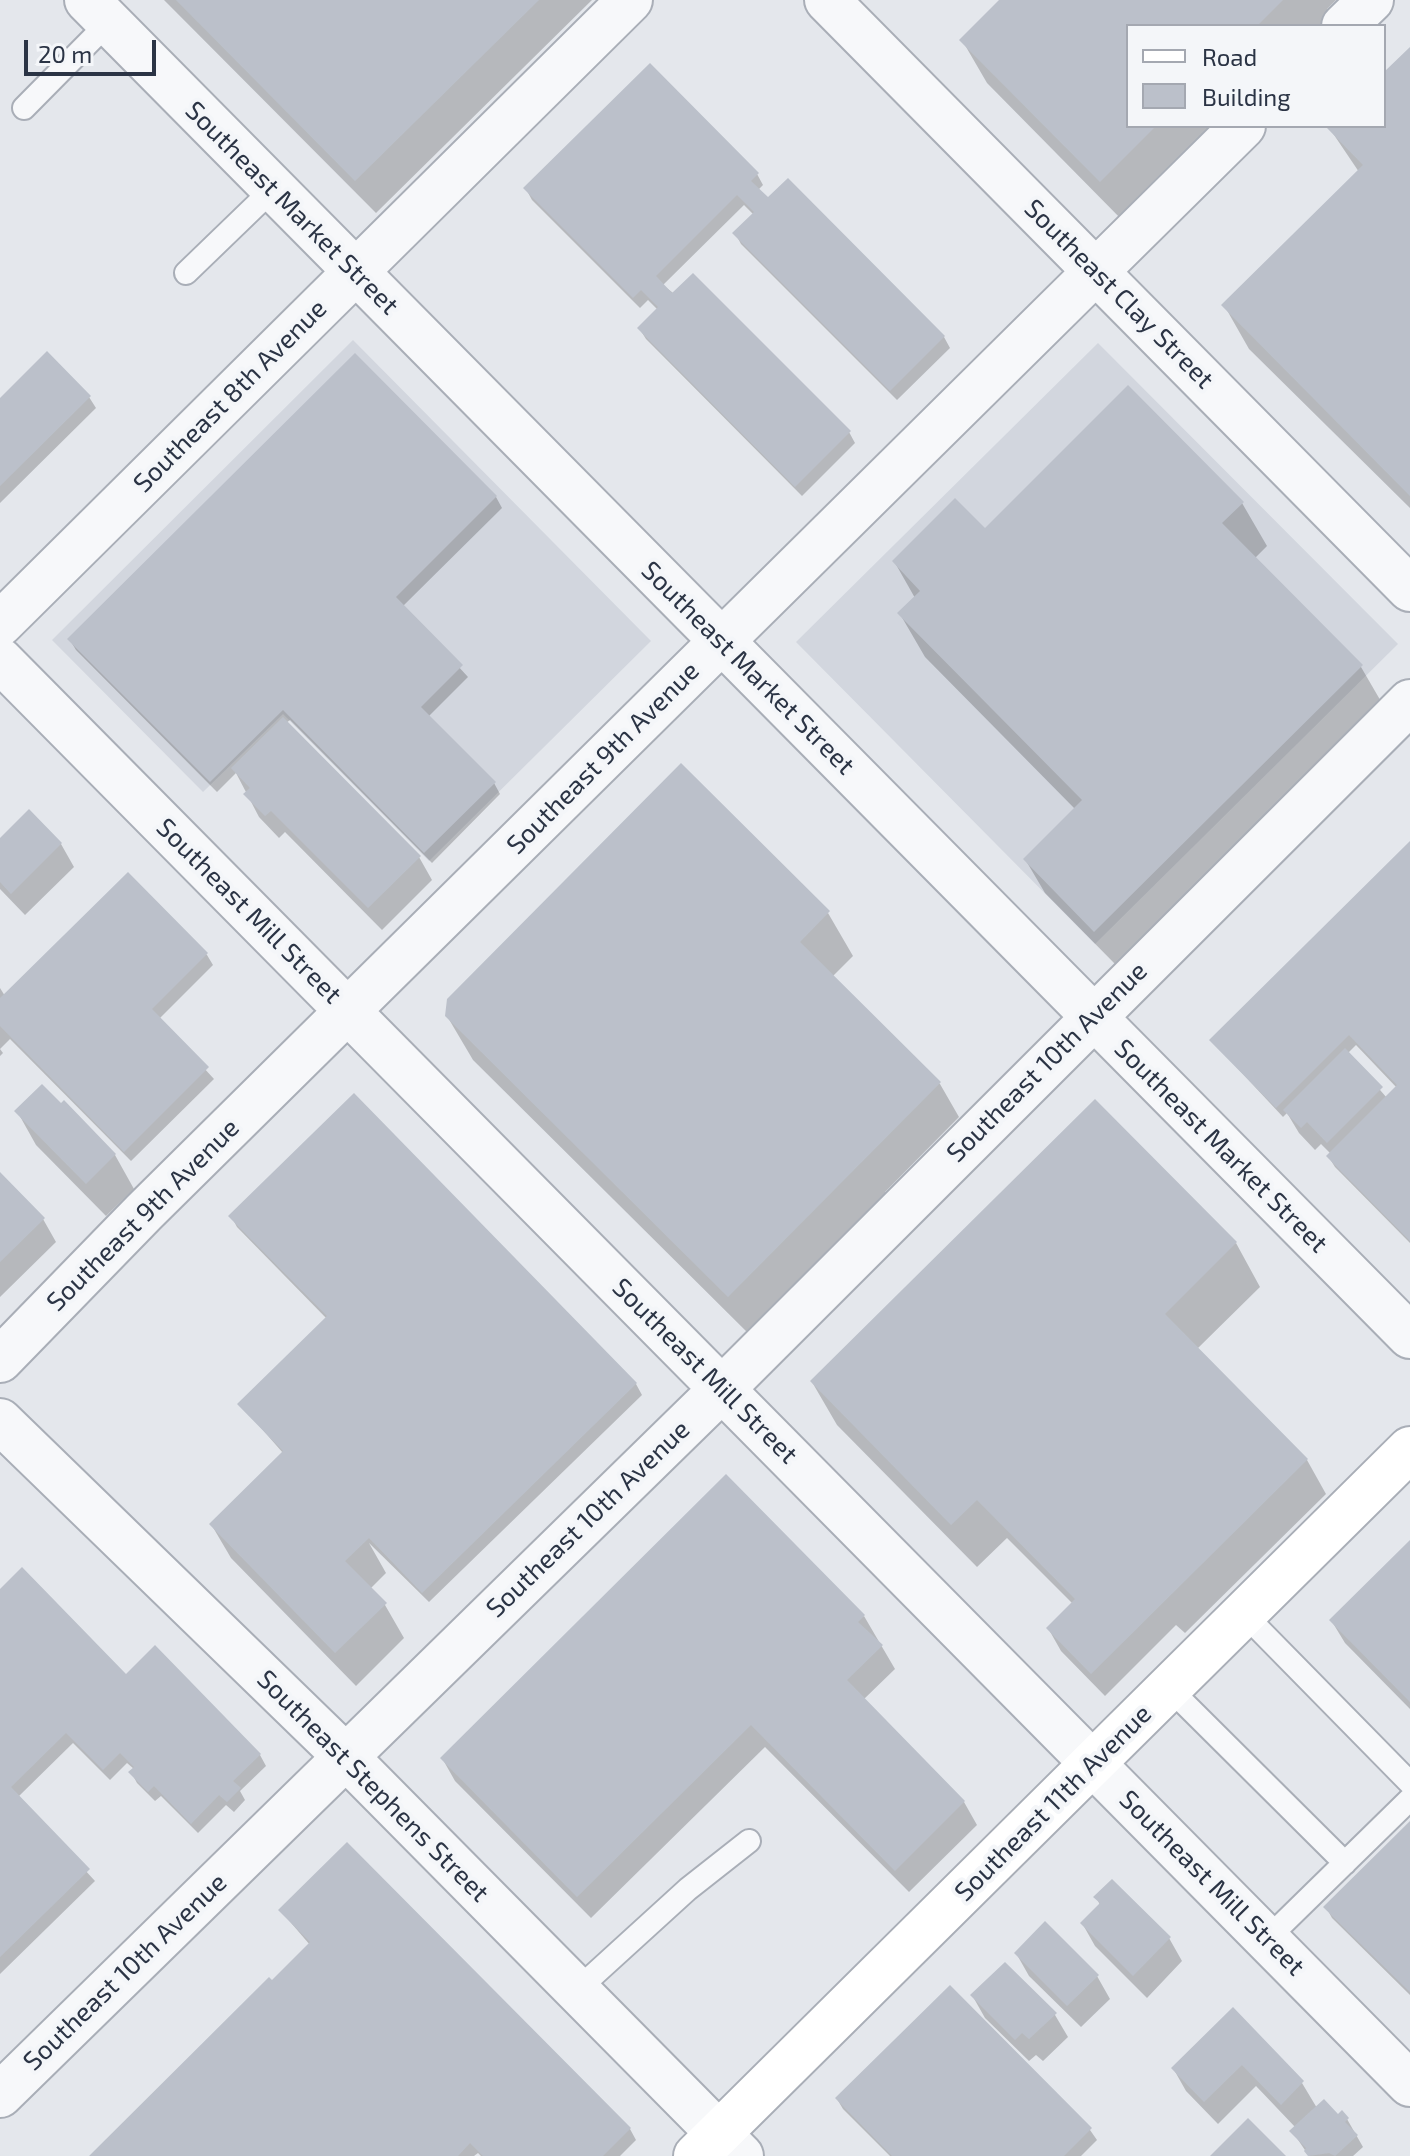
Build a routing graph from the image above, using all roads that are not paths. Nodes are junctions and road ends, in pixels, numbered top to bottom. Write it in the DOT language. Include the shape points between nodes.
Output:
graph roads {
  1 [pos="630,0"];
  2 [pos="827,0"];
  3 [pos="1371,0"];
  4 [pos="98,11"];
  5 [pos="1346,24"];
  6 [pos="24,108"];
  7 [pos="1241,128"];
  8 [pos="273,189"];
  9 [pos="1096,271"];
  10 [pos="355,272"];
  11 [pos="186,273"];
  12 [pos="1410,589"];
  13 [pos="0,624"];
  14 [pos="721,642"];
  15 [pos="0,660"];
  16 [pos="1410,702"];
  17 [pos="347,1011"];
  18 [pos="1092,1016"];
  19 [pos="1410,1336"];
  20 [pos="0,1360"];
  21 [pos="722,1389"];
  22 [pos="0,1421"];
  23 [pos="1410,1449"];
  24 [pos="1244,1614"];
  25 [pos="1169,1688"];
  26 [pos="345,1756"];
  27 [pos="1093,1763"];
  28 [pos="1410,1783"];
  29 [pos="1410,1799"];
  30 [pos="749,1841"];
  31 [pos="1345,1863"];
  32 [pos="1267,1939"];
  33 [pos="576,1991"];
  34 [pos="1410,2084"];
  35 [pos="0,2095"];
  36 [pos="719,2149"];
  1 -- 10 [label="street, Southeast 8th Avenue"];
  2 -- 9 [label="street, Southeast Clay Street"];
  3 -- 5 [label="street"];
  4 -- 6 [label="lane"];
  4 -- 8 [label="street, Southeast Market Street"];
  7 -- 9 [label="street, Southeast 9th Avenue"];
  8 -- 10 [label="street, Southeast Market Street"];
  8 -- 11 [label="lane"];
  9 -- 12 [label="street, Southeast Clay Street"];
  9 -- 14 [label="street, Southeast 9th Avenue"];
  10 -- 13 [label="street, Southeast 8th Avenue"];
  10 -- 14 [label="street, Southeast Market Street"];
  14 -- 17 [label="street, Southeast 9th Avenue"];
  14 -- 18 [label="street, Southeast Market Street"];
  15 -- 17 [label="street, Southeast Mill Street"];
  16 -- 18 [label="street, Southeast 10th Avenue"];
  17 -- 20 [label="street, Southeast 9th Avenue"];
  17 -- 21 [label="street, Southeast Mill Street"];
  18 -- 19 [label="street, Southeast Market Street"];
  18 -- 21 [label="street, Southeast 10th Avenue"];
  21 -- 26 [label="street, Southeast 10th Avenue"];
  21 -- 27 [label="street, Southeast Mill Street"];
  22 -- 26 [label="street, Southeast Stephens Street"];
  23 -- 24 [label="main road, Southeast 11th Avenue"];
  24 -- 25 [label="main road, Southeast 11th Avenue"];
  24 -- 28 [label="lane"];
  25 -- 27 [label="main road, Southeast 11th Avenue"];
  25 -- 31 [label="lane"];
  26 -- 33 [label="street, Southeast Stephens Street"];
  26 -- 35 [label="street, Southeast 10th Avenue"];
  27 -- 32 [label="street, Southeast Mill Street"];
  27 -- 36 [label="main road, Southeast 11th Avenue"];
  29 -- 31 [label="lane"];
  30 -- 33 [label="lane"];
  31 -- 32 [label="lane"];
  32 -- 34 [label="street, Southeast Mill Street"];
  33 -- 36 [label="street, Southeast Stephens Street"];
}
